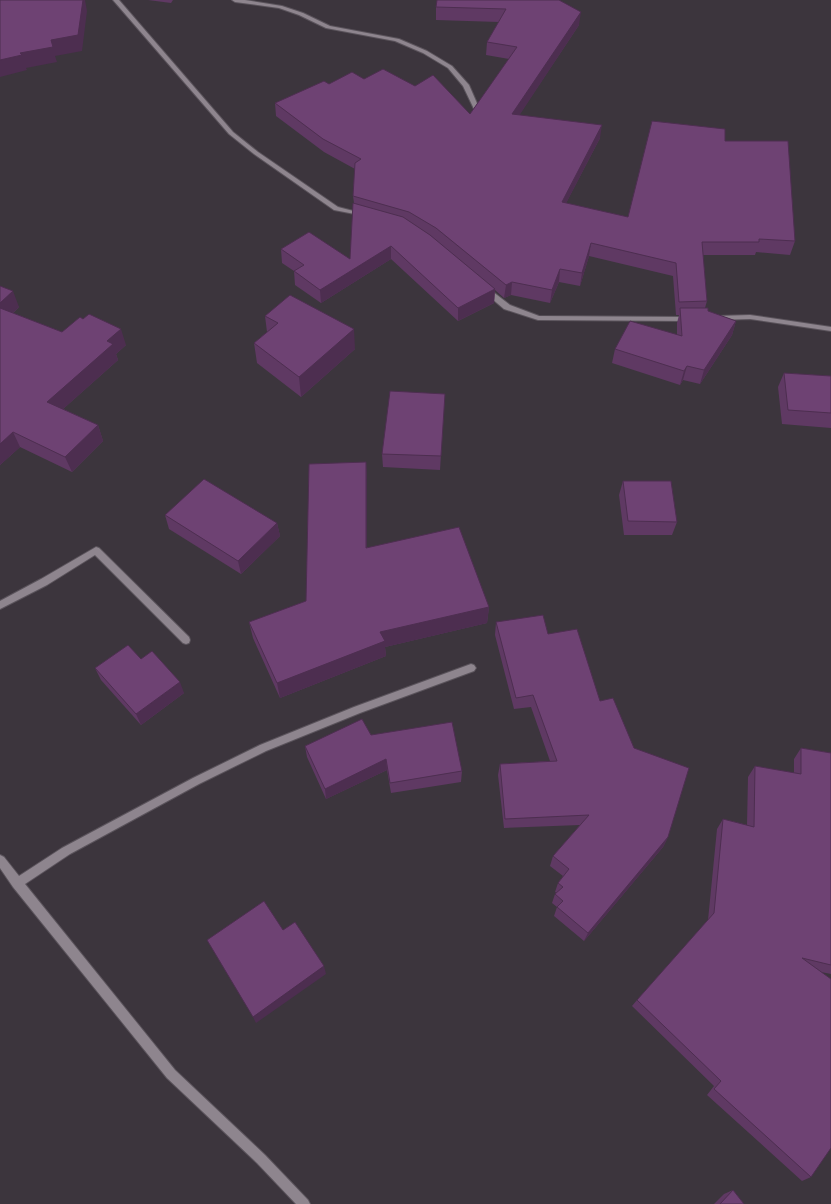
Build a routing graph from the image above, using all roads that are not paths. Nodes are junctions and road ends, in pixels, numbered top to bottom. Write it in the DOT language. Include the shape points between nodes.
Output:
graph roads {
  1 [pos="116,0"];
  2 [pos="235,0"];
  3 [pos="476,108"];
  4 [pos="370,216"];
  5 [pos="477,282"];
  6 [pos="702,318"];
  7 [pos="712,318"];
  8 [pos="831,329"];
  9 [pos="0,605"];
  10 [pos="186,640"];
  11 [pos="471,668"];
  12 [pos="0,860"];
  13 [pos="17,883"];
  14 [pos="304,1204"];
  1 -- 4 [label="street" via="231,133 336,209"];
  2 -- 3 [label="street" via="280,7 328,27 397,40 425,52 450,67 466,85"];
  5 -- 6 [label="street" via="507,307 538,318"];
  7 -- 8 [label="street" via="750,317"];
  9 -- 10 [label="street" via="96,550"];
  11 -- 13 [label="street" via="263,748 196,780 66,851"];
  12 -- 13 [label="street"];
  13 -- 14 [label="street" via="171,1074 262,1159"];
}
